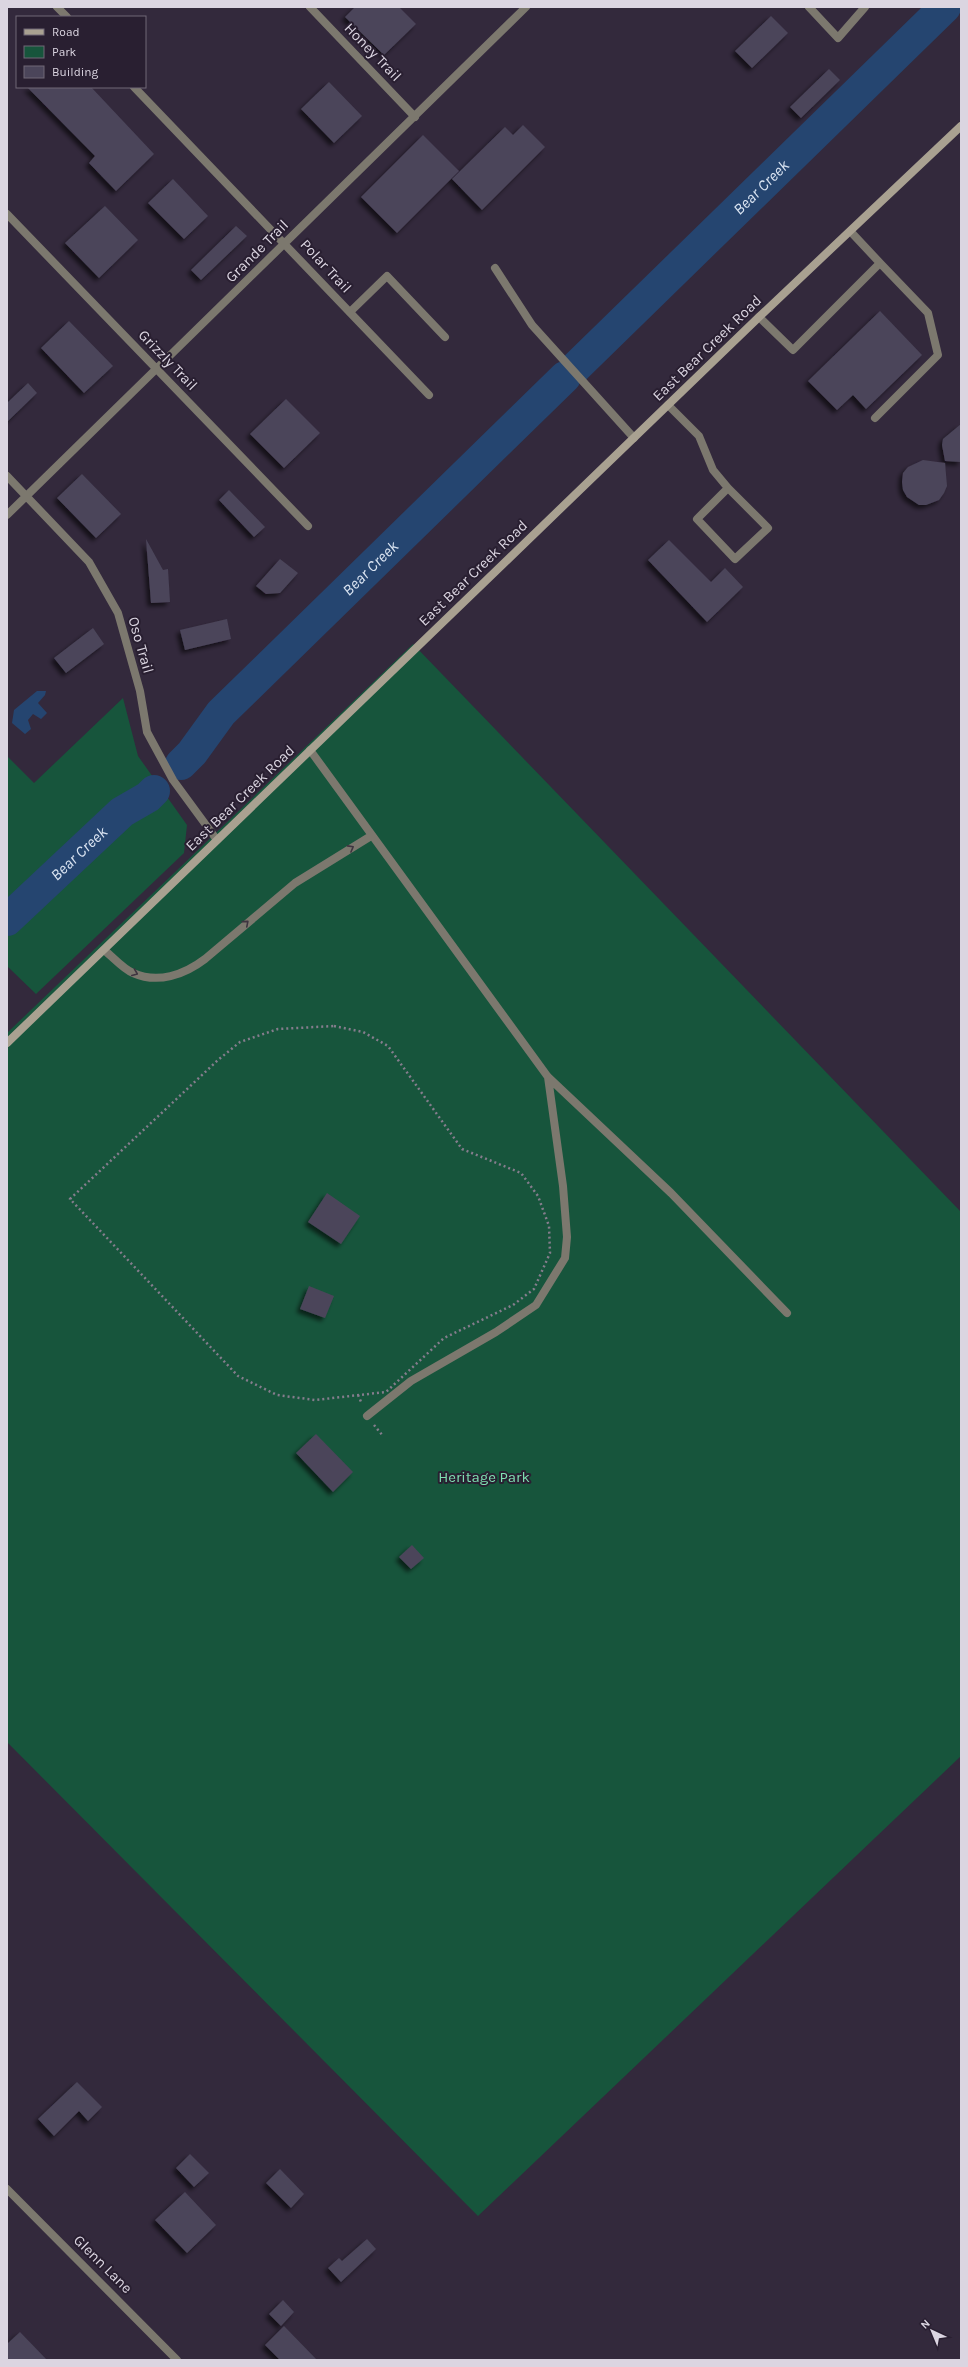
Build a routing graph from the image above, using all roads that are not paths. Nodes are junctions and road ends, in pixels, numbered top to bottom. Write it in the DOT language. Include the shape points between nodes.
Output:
graph roads {
  1 [pos="57,7"];
  2 [pos="310,7"];
  3 [pos="526,7"];
  4 [pos="809,7"];
  5 [pos="865,7"];
  6 [pos="66,16"];
  7 [pos="135,88"];
  8 [pos="415,117"];
  9 [pos="961,126"];
  10 [pos="7,214"];
  11 [pos="851,232"];
  12 [pos="285,243"];
  13 [pos="880,263"];
  14 [pos="495,268"];
  15 [pos="350,312"];
  16 [pos="759,317"];
  17 [pos="445,337"];
  18 [pos="158,369"];
  19 [pos="429,396"];
  20 [pos="668,405"];
  21 [pos="875,418"];
  22 [pos="634,438"];
  23 [pos="7,476"];
  24 [pos="728,488"];
  25 [pos="27,496"];
  26 [pos="7,515"];
  27 [pos="308,526"];
  28 [pos="310,750"];
  29 [pos="371,836"];
  30 [pos="217,840"];
  31 [pos="104,950"];
  32 [pos="7,1043"];
  33 [pos="548,1077"];
  34 [pos="787,1313"];
  35 [pos="367,1416"];
  36 [pos="7,2189"];
  37 [pos="177,2360"];
  1 -- 6 [label="street"];
  2 -- 8 [label="street, Honey Trail"];
  3 -- 8 [label="street, Grande Trail"];
  4 -- 5 [label="street" via="838,38"];
  7 -- 12 [label="street, Polar Trail"];
  8 -- 12 [label="street, Grande Trail"];
  9 -- 11 [label="main road, East Bear Creek Road"];
  10 -- 18 [label="street, Grizzly Trail"];
  11 -- 13 [label="street"];
  11 -- 16 [label="main road, East Bear Creek Road"];
  12 -- 15 [label="street, Polar Trail"];
  12 -- 18 [label="street, Grande Trail"];
  13 -- 16 [label="street" via="794,350"];
  13 -- 21 [label="street" via="928,313 938,354"];
  14 -- 22 [label="street" via="532,325"];
  15 -- 17 [label="street" via="387,276"];
  15 -- 19 [label="street, Polar Trail"];
  16 -- 20 [label="main road, East Bear Creek Road"];
  18 -- 25 [label="street, Grande Trail"];
  18 -- 27 [label="street, Grizzly Trail"];
  20 -- 22 [label="main road, East Bear Creek Road"];
  20 -- 24 [label="street" via="699,436 713,470"];
  22 -- 28 [label="main road, East Bear Creek Road"];
  23 -- 25 [label="street, Oso Trail"];
  24 -- 24 [label="street" via="697,519 734,559 768,528"];
  25 -- 26 [label="street, Grande Trail"];
  25 -- 30 [label="street, Oso Trail" via="89,562 114,606 140,691 147,732 173,780"];
  28 -- 29 [label="street"];
  28 -- 30 [label="main road, East Bear Creek Road"];
  31 -- 29 [label="street, one-way" via="132,973 160,978 178,975 196,966 295,883"];
  29 -- 33 [label="street"];
  30 -- 31 [label="main road, East Bear Creek Road"];
  31 -- 32 [label="main road, East Bear Creek Road"];
  33 -- 34 [label="street" via="671,1193"];
  33 -- 35 [label="street" via="563,1186 567,1237 565,1258 536,1305 496,1332 411,1381"];
  36 -- 37 [label="street, Glenn Lane"];
}
